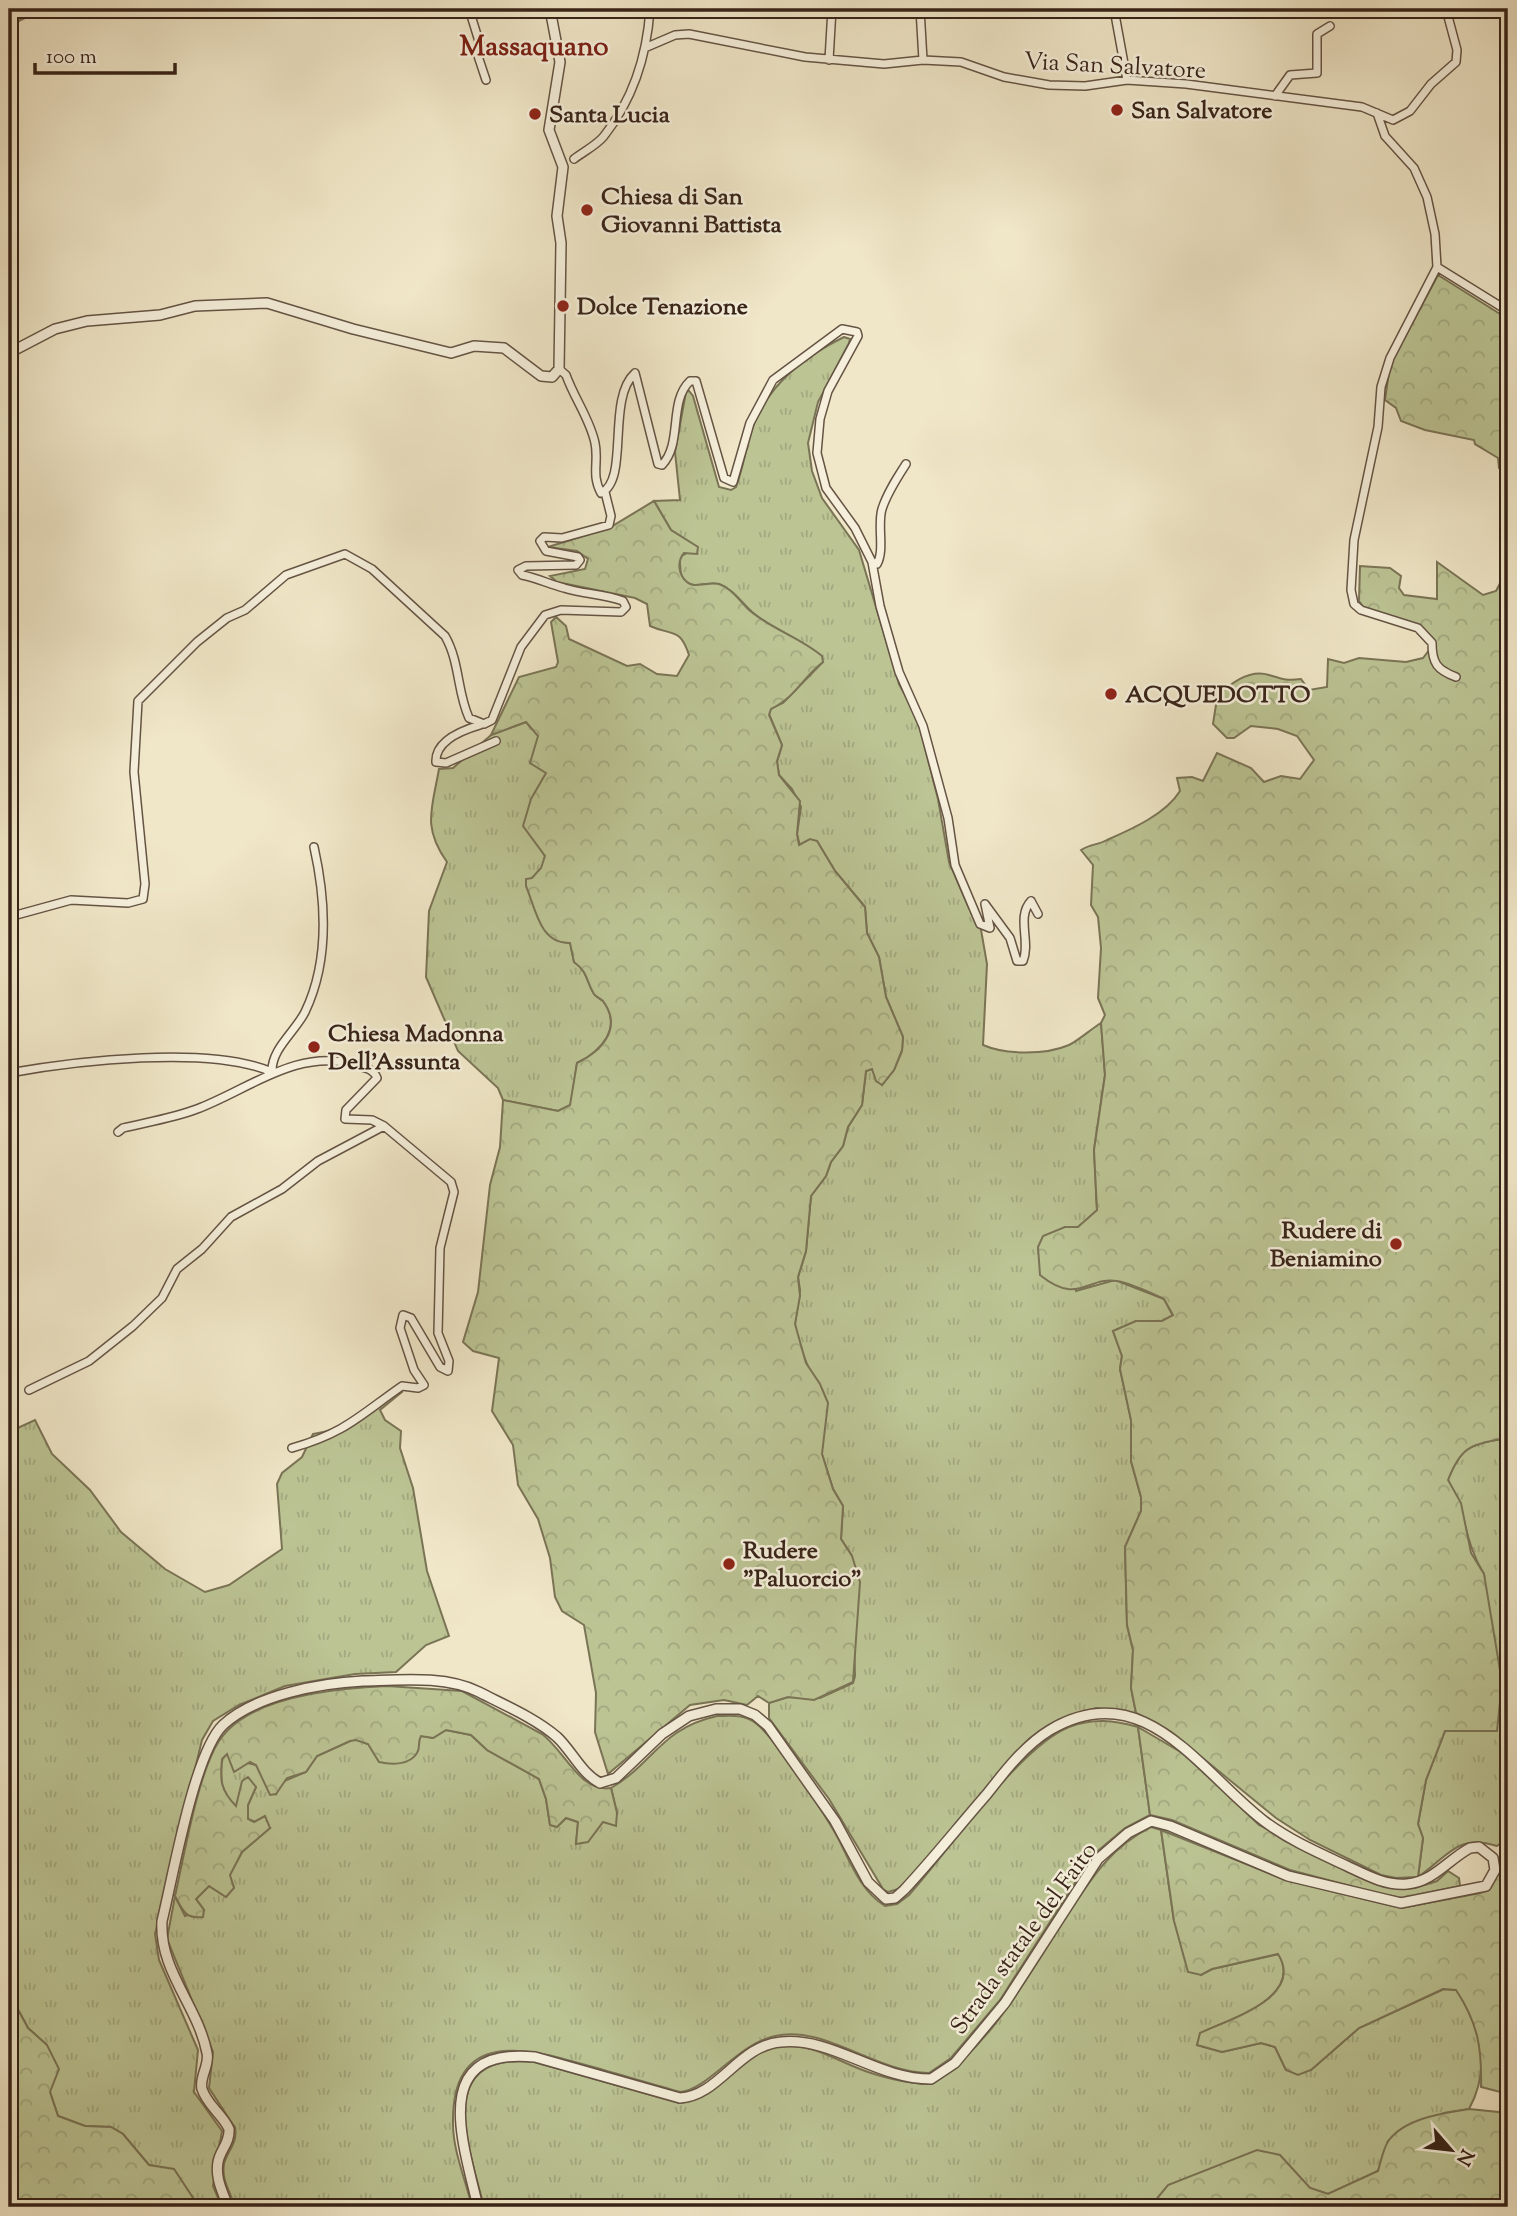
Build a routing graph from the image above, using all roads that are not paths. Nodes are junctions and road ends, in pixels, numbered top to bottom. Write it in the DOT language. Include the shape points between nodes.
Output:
graph roads {
  1 [pos="469,9"];
  2 [pos="550,9"];
  3 [pos="650,9"];
  4 [pos="832,9"];
  5 [pos="920,9"];
  6 [pos="1114,9"];
  7 [pos="1446,9"];
  8 [pos="1330,26"];
  9 [pos="647,47"];
  10 [pos="829,60"];
  11 [pos="923,60"];
  12 [pos="486,80"];
  13 [pos="1127,80"];
  14 [pos="1275,96"];
  15 [pos="1377,113"];
  16 [pos="574,159"];
  17 [pos="1437,267"];
  18 [pos="1508,312"];
  19 [pos="9,353"];
  20 [pos="559,369"];
  21 [pos="906,464"];
  22 [pos="605,492"];
  23 [pos="872,562"];
  24 [pos="1456,677"];
  25 [pos="484,724"];
  26 [pos="496,741"];
  27 [pos="314,847"];
  28 [pos="1038,914"];
  29 [pos="9,917"];
  30 [pos="9,1073"];
  31 [pos="272,1073"];
  32 [pos="384,1126"];
  33 [pos="118,1132"];
  34 [pos="29,1390"];
  35 [pos="292,1448"];
  36 [pos="228,2207"];
  37 [pos="478,2207"];
  1 -- 12 [label="street"];
  2 -- 20 [label="street" via="560,62 550,130 564,167 557,216 561,243"];
  3 -- 9 [label="street"];
  4 -- 10 [label="street"];
  5 -- 11 [label="street"];
  6 -- 13 [label="street"];
  7 -- 15 [label="street, Via San Salvatore" via="1456,62 1400,118 1388,120"];
  8 -- 14 [label="street" via="1317,34 1317,73 1290,75"];
  9 -- 10 [label="street, Via San Salvatore" via="690,34"];
  9 -- 16 [label="street" via="639,76 604,138"];
  10 -- 11 [label="street, Via San Salvatore" via="884,64"];
  11 -- 13 [label="street, Via San Salvatore" via="961,62 1004,77 1049,85"];
  13 -- 14 [label="street, Via San Salvatore"];
  14 -- 15 [label="street, Via San Salvatore"];
  15 -- 17 [label="street" via="1385,136 1414,168 1427,197"];
  17 -- 18 [label="street"];
  17 -- 24 [label="street" via="1390,358 1381,387 1378,427 1354,540 1352,590 1354,604 1361,610 1418,628 1432,643 1435,665"];
  19 -- 20 [label="street" via="55,329 87,321 160,315 195,306 267,303 451,353 474,346 504,348 547,379"];
  20 -- 22 [label="street" via="591,430 596,446 593,470 597,486"];
  21 -- 23 [label="street" via="882,509 880,557 877,564"];
  22 -- 23 [label="street" via="616,462 618,412 635,373 658,464 662,466 671,452 682,392 690,381 696,381 724,478 733,482 750,423 774,380 842,329 850,329 858,336 828,391 817,453 826,488 856,528"];
  22 -- 25 [label="street" via="609,525 540,541 546,551 573,554 580,560 576,565 523,566 518,570 563,588 615,598 626,607 621,612 561,610 545,615 521,648 499,709"];
  23 -- 28 [label="street" via="899,672 923,726 955,865 980,924 990,928 985,904 1010,938 1017,961 1023,961 1027,945 1024,916 1031,901"];
  25 -- 26 [label="street" via="463,730 446,742 436,762 446,763"];
  25 -- 29 [label="street" via="469,719 453,649 445,636 372,569 345,554 295,570 197,642 138,701 134,772 145,884 142,899 128,903 71,900"];
  27 -- 31 [label="street" via="325,902 317,976 304,1014 273,1058"];
  30 -- 31 [label="street" via="84,1061 194,1058"];
  31 -- 32 [label="street" via="322,1061 344,1061 371,1070 376,1082 346,1110 345,1119 372,1120"];
  31 -- 33 [label="street" via="201,1108"];
  32 -- 34 [label="street" via="318,1161 282,1189 231,1217 177,1269 162,1298 133,1326 89,1361"];
  32 -- 35 [label="street" via="444,1174 454,1188 440,1248 438,1308 438,1333 450,1367 445,1371 440,1367 411,1318 403,1315 400,1328 424,1385 402,1386 349,1427"];
  36 -- 37 [label="street, Strada statale del Faito" via="218,2160 229,2130 203,2090 207,2053 167,1959 162,1921 212,1740 241,1712 304,1688 387,1680 464,1685 558,1738 600,1783 616,1778 662,1734 689,1716 740,1709 768,1726 835,1821 868,1882 886,1899 904,1890 1031,1745 1067,1721 1097,1714 1144,1722 1169,1736 1263,1820 1371,1877 1392,1884 1419,1882 1470,1848 1479,1847 1493,1858 1495,1870 1486,1885 1401,1903 1288,1876 1151,1821 1128,1833 1098,1860 1005,2003 955,2063 931,2079 896,2075 799,2041 777,2042 744,2055 698,2095 680,2098 535,2057 512,2055 482,2063 462,2086 459,2125"];
}
